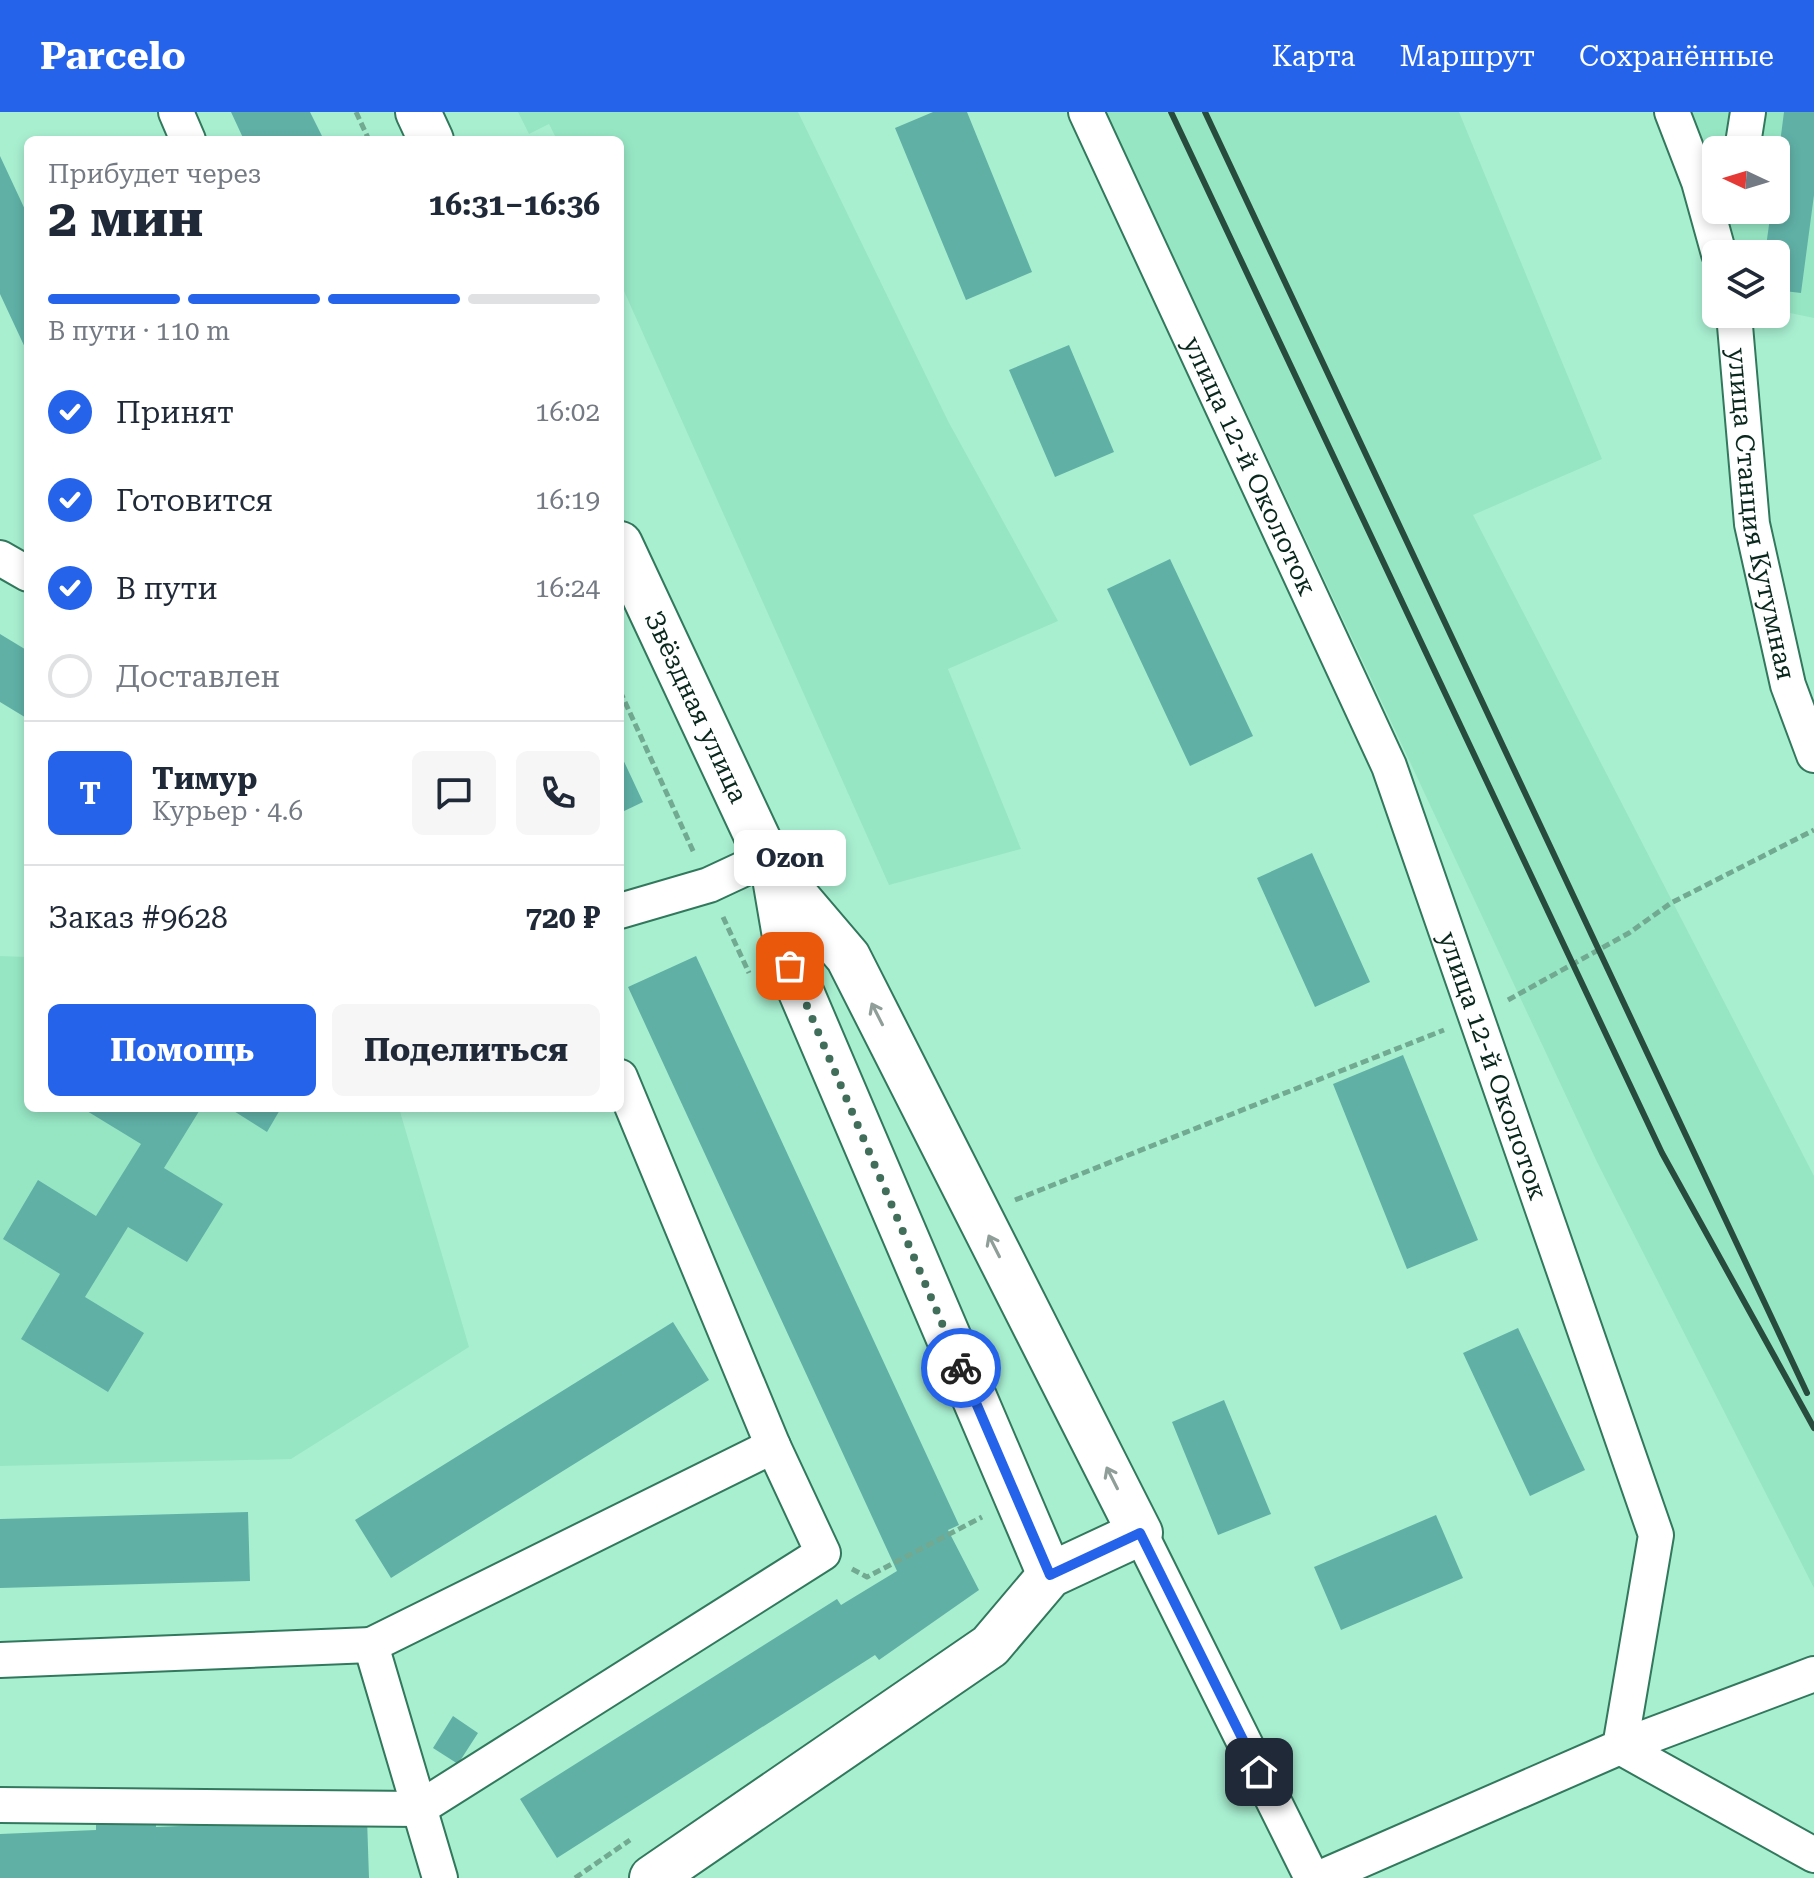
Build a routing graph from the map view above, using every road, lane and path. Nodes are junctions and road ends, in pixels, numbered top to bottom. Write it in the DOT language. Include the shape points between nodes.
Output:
graph roads {
  1 [pos="176,112"];
  2 [pos="356,112"];
  3 [pos="418,112"];
  4 [pos="1086,112"];
  5 [pos="1672,112"];
  6 [pos="1748,112"];
  7 [pos="186,136"];
  8 [pos="367,136"];
  9 [pos="429,136"];
  10 [pos="1744,136"];
  11 [pos="1718,240"];
  12 [pos="1735,328"];
  13 [pos="624,553"];
  14 [pos="0,558"];
  15 [pos="24,572"];
  16 [pos="624,700"];
  17 [pos="1814,755"];
  18 [pos="1814,830"];
  19 [pos="770,864"];
  20 [pos="709,885"];
  21 [pos="624,910"];
  22 [pos="755,987"];
  23 [pos="1476,1017"];
  24 [pos="624,1087"];
  25 [pos="978,1214"];
  26 [pos="773,1446"];
  27 [pos="994,1511"];
  28 [pos="1140,1533"];
  29 [pos="823,1553"];
  30 [pos="1050,1575"];
  31 [pos="371,1645"];
  32 [pos="0,1660"];
  33 [pos="1814,1674"];
  34 [pos="1620,1747"];
  35 [pos="0,1805"];
  36 [pos="418,1809"];
  37 [pos="640,1834"];
  38 [pos="1814,1855"];
  39 [pos="440,1878"];
  40 [pos="575,1878"];
  41 [pos="652,1878"];
  42 [pos="1312,1878"];
  43 [pos="1320,1878"];
  1 -- 7 [label="street"];
  2 -- 8 [label="path"];
  3 -- 9 [label="main road"];
  4 -- 23 [label="street, улица 12-й Околоток" via="1389,766"];
  5 -- 11 [label="street"];
  6 -- 10 [label="street"];
  12 -- 17 [label="street, улица Станция Кутумная" via="1752,524 1788,685"];
  13 -- 19 [label="main road, Звёздная улица"];
  14 -- 15 [label="street"];
  16 -- 20 [label="path"];
  18 -- 23 [label="path" via="1671,903 1629,933"];
  19 -- 20 [label="street"];
  25 -- 19 [label="main road, one-way" via="848,957"];
  19 -- 30 [label="main road" via="790,966"];
  20 -- 21 [label="street"];
  20 -- 22 [label="path"];
  23 -- 25 [label="path"];
  23 -- 34 [label="street, улица 12-й Околоток" via="1656,1535"];
  24 -- 26 [label="street"];
  28 -- 25 [label="main road, one-way"];
  26 -- 29 [label="street"];
  26 -- 31 [label="street"];
  27 -- 29 [label="path" via="867,1577"];
  28 -- 30 [label="main road"];
  28 -- 42 [label="street"];
  29 -- 36 [label="street"];
  30 -- 41 [label="main road" via="990,1646"];
  31 -- 32 [label="street"];
  31 -- 36 [label="street"];
  33 -- 34 [label="street"];
  34 -- 38 [label="street"];
  34 -- 43 [label="street"];
  35 -- 36 [label="street"];
  36 -- 39 [label="street"];
  37 -- 40 [label="path"];
}
